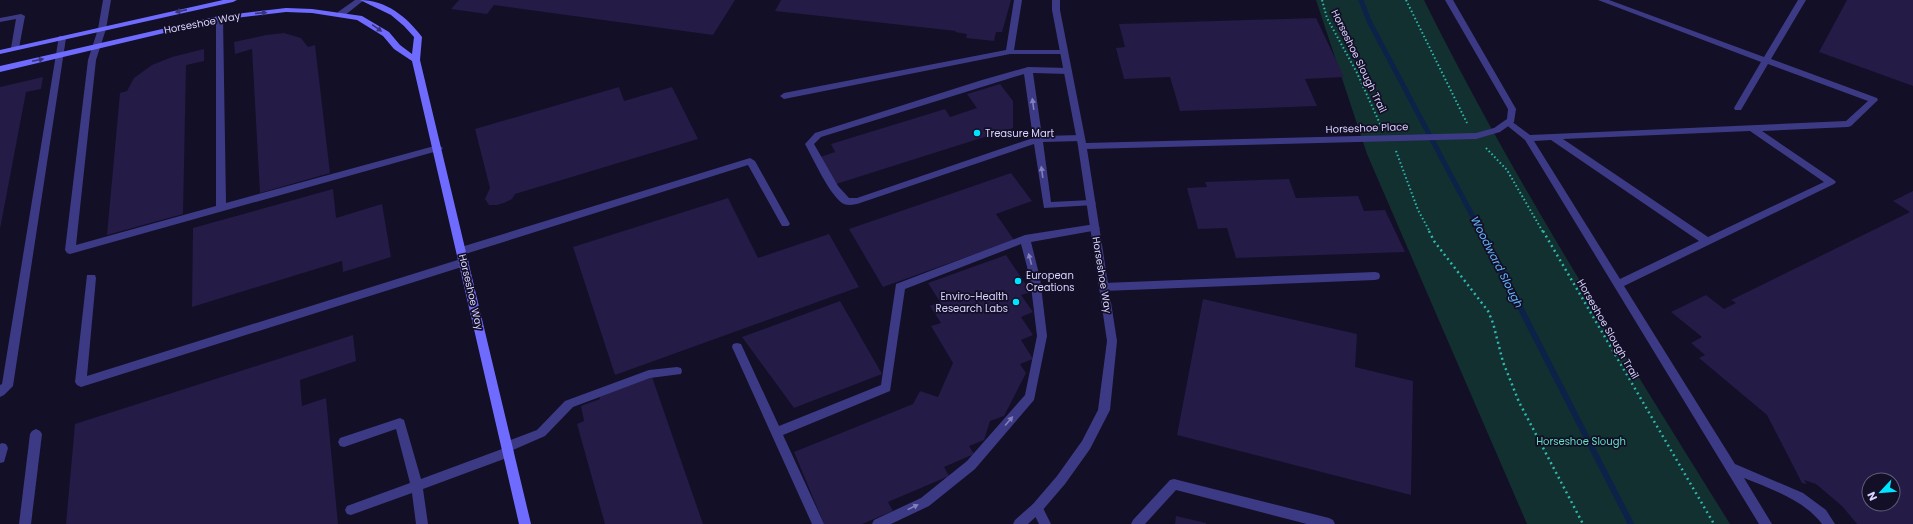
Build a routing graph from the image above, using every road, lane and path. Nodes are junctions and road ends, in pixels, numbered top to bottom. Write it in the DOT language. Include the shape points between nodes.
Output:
graph roads {
  1 [pos="107,0"];
  2 [pos="233,0"];
  3 [pos="360,0"];
  4 [pos="364,0"];
  5 [pos="1018,0"];
  6 [pos="1056,0"];
  7 [pos="1322,0"];
  8 [pos="1406,0"];
  9 [pos="1449,0"];
  10 [pos="1602,0"];
  11 [pos="1802,0"];
  12 [pos="341,14"];
  13 [pos="218,18"];
  14 [pos="0,20"];
  15 [pos="102,29"];
  16 [pos="62,38"];
  17 [pos="97,46"];
  18 [pos="15,48"];
  19 [pos="0,52"];
  20 [pos="1010,52"];
  21 [pos="1064,52"];
  22 [pos="60,56"];
  23 [pos="416,60"];
  24 [pos="1766,61"];
  25 [pos="0,69"];
  26 [pos="1028,70"];
  27 [pos="1068,71"];
  28 [pos="784,96"];
  29 [pos="1738,108"];
  30 [pos="1508,123"];
  31 [pos="1468,126"];
  32 [pos="1752,128"];
  33 [pos="1383,129"];
  34 [pos="1553,137"];
  35 [pos="1038,138"];
  36 [pos="1528,138"];
  37 [pos="1081,142"];
  38 [pos="1394,143"];
  39 [pos="1484,146"];
  40 [pos="438,148"];
  41 [pos="1091,203"];
  42 [pos="221,208"];
  43 [pos="785,224"];
  44 [pos="1094,228"];
  45 [pos="1024,240"];
  46 [pos="1707,242"];
  47 [pos="462,250"];
  48 [pos="464,262"];
  49 [pos="1374,276"];
  50 [pos="91,278"];
  51 [pos="1618,284"];
  52 [pos="1104,287"];
  53 [pos="737,348"];
  54 [pos="677,371"];
  55 [pos="0,392"];
  56 [pos="777,432"];
  57 [pos="36,434"];
  58 [pos="344,442"];
  59 [pos="508,450"];
  60 [pos="1730,467"];
  61 [pos="417,486"];
  62 [pos="1036,508"];
  63 [pos="351,510"];
  64 [pos="25,524"];
  65 [pos="422,524"];
  66 [pos="525,524"];
  67 [pos="818,524"];
  68 [pos="878,524"];
  69 [pos="1019,524"];
  70 [pos="1045,524"];
  71 [pos="1137,524"];
  72 [pos="1329,524"];
  73 [pos="1583,524"];
  74 [pos="1714,524"];
  75 [pos="1766,524"];
  76 [pos="1829,524"];
  1 -- 15 [label="street"];
  2 -- 15 [label="street, Horseshoe Way, one-way"];
  3 -- 12 [label="street"];
  4 -- 23 [label="street, Horseshoe Way" via="389,10 412,29 418,37"];
  5 -- 20 [label="street"];
  6 -- 21 [label="street, Horseshoe Way"];
  7 -- 33 [label="path, Horseshoe Slough Trail" via="1327,18 1357,73"];
  8 -- 31 [label="path"];
  9 -- 30 [label="street" via="1512,109 1512,120"];
  10 -- 24 [label="street"];
  11 -- 24 [label="street"];
  13 -- 12 [label="street, Horseshoe Way, one-way" via="286,10"];
  12 -- 23 [label="street, Horseshoe Way, one-way" via="372,24"];
  13 -- 17 [label="street, Horseshoe Way"];
  13 -- 42 [label="street"];
  14 -- 18 [label="street" via="21,16"];
  15 -- 16 [label="street, Horseshoe Way"];
  15 -- 17 [label="street"];
  16 -- 18 [label="street, Horseshoe Way"];
  16 -- 22 [label="street"];
  17 -- 22 [label="street, Horseshoe Way"];
  17 -- 42 [label="street" via="92,60 70,250"];
  18 -- 19 [label="street, Horseshoe Way"];
  20 -- 21 [label="street"];
  20 -- 28 [label="street"];
  21 -- 27 [label="street, Horseshoe Way"];
  25 -- 22 [label="street, Horseshoe Way, one-way"];
  22 -- 55 [label="street" via="7,386"];
  23 -- 40 [label="street, Horseshoe Way"];
  24 -- 29 [label="street"];
  24 -- 32 [label="street" via="1874,100 1848,124"];
  26 -- 27 [label="street"];
  35 -- 26 [label="street, one-way"];
  26 -- 35 [label="street, Horseshoe Place" via="818,135 809,144 835,188 846,201 858,202"];
  27 -- 37 [label="street, Horseshoe Way"];
  30 -- 36 [label="street"];
  30 -- 38 [label="street, Horseshoe Place" via="1497,130 1476,136"];
  32 -- 34 [label="street"];
  32 -- 46 [label="street" via="1831,182"];
  34 -- 36 [label="street"];
  34 -- 46 [label="street"];
  35 -- 37 [label="street, Horseshoe Place"];
  41 -- 35 [label="street, one-way" via="1047,206"];
  36 -- 51 [label="street"];
  37 -- 38 [label="street, Horseshoe Place"];
  37 -- 41 [label="street, Horseshoe Way"];
  38 -- 73 [label="path" via="1418,210 1434,241 1488,311 1502,362 1519,402"];
  39 -- 74 [label="path, Horseshoe Slough Trail" via="1507,170"];
  40 -- 42 [label="street"];
  40 -- 47 [label="street, Horseshoe Way"];
  41 -- 44 [label="street, Horseshoe Way"];
  43 -- 47 [label="street" via="750,161"];
  44 -- 45 [label="street"];
  44 -- 52 [label="street, Horseshoe Way"];
  45 -- 56 [label="street" via="900,286 886,388"];
  68 -- 45 [label="street, one-way" via="924,502 971,465 1030,397 1042,336 1035,278"];
  46 -- 51 [label="street"];
  47 -- 48 [label="street, Horseshoe Way"];
  48 -- 50 [label="street" via="81,382"];
  48 -- 59 [label="street, Horseshoe Way"];
  49 -- 52 [label="street"];
  51 -- 60 [label="street"];
  52 -- 62 [label="street, Horseshoe Way" via="1112,341 1104,410 1082,451"];
  53 -- 56 [label="street"];
  54 -- 59 [label="street" via="649,374 569,404 541,433"];
  56 -- 67 [label="street"];
  57 -- 64 [label="street"];
  58 -- 61 [label="street" via="400,423"];
  59 -- 61 [label="street"];
  59 -- 66 [label="street, Horseshoe Way"];
  60 -- 75 [label="street"];
  60 -- 76 [label="street" via="1797,496 1826,518"];
  61 -- 63 [label="street"];
  61 -- 65 [label="street"];
  62 -- 69 [label="street, Horseshoe Way"];
  62 -- 70 [label="street"];
  71 -- 72 [label="street" via="1174,484"];
}
